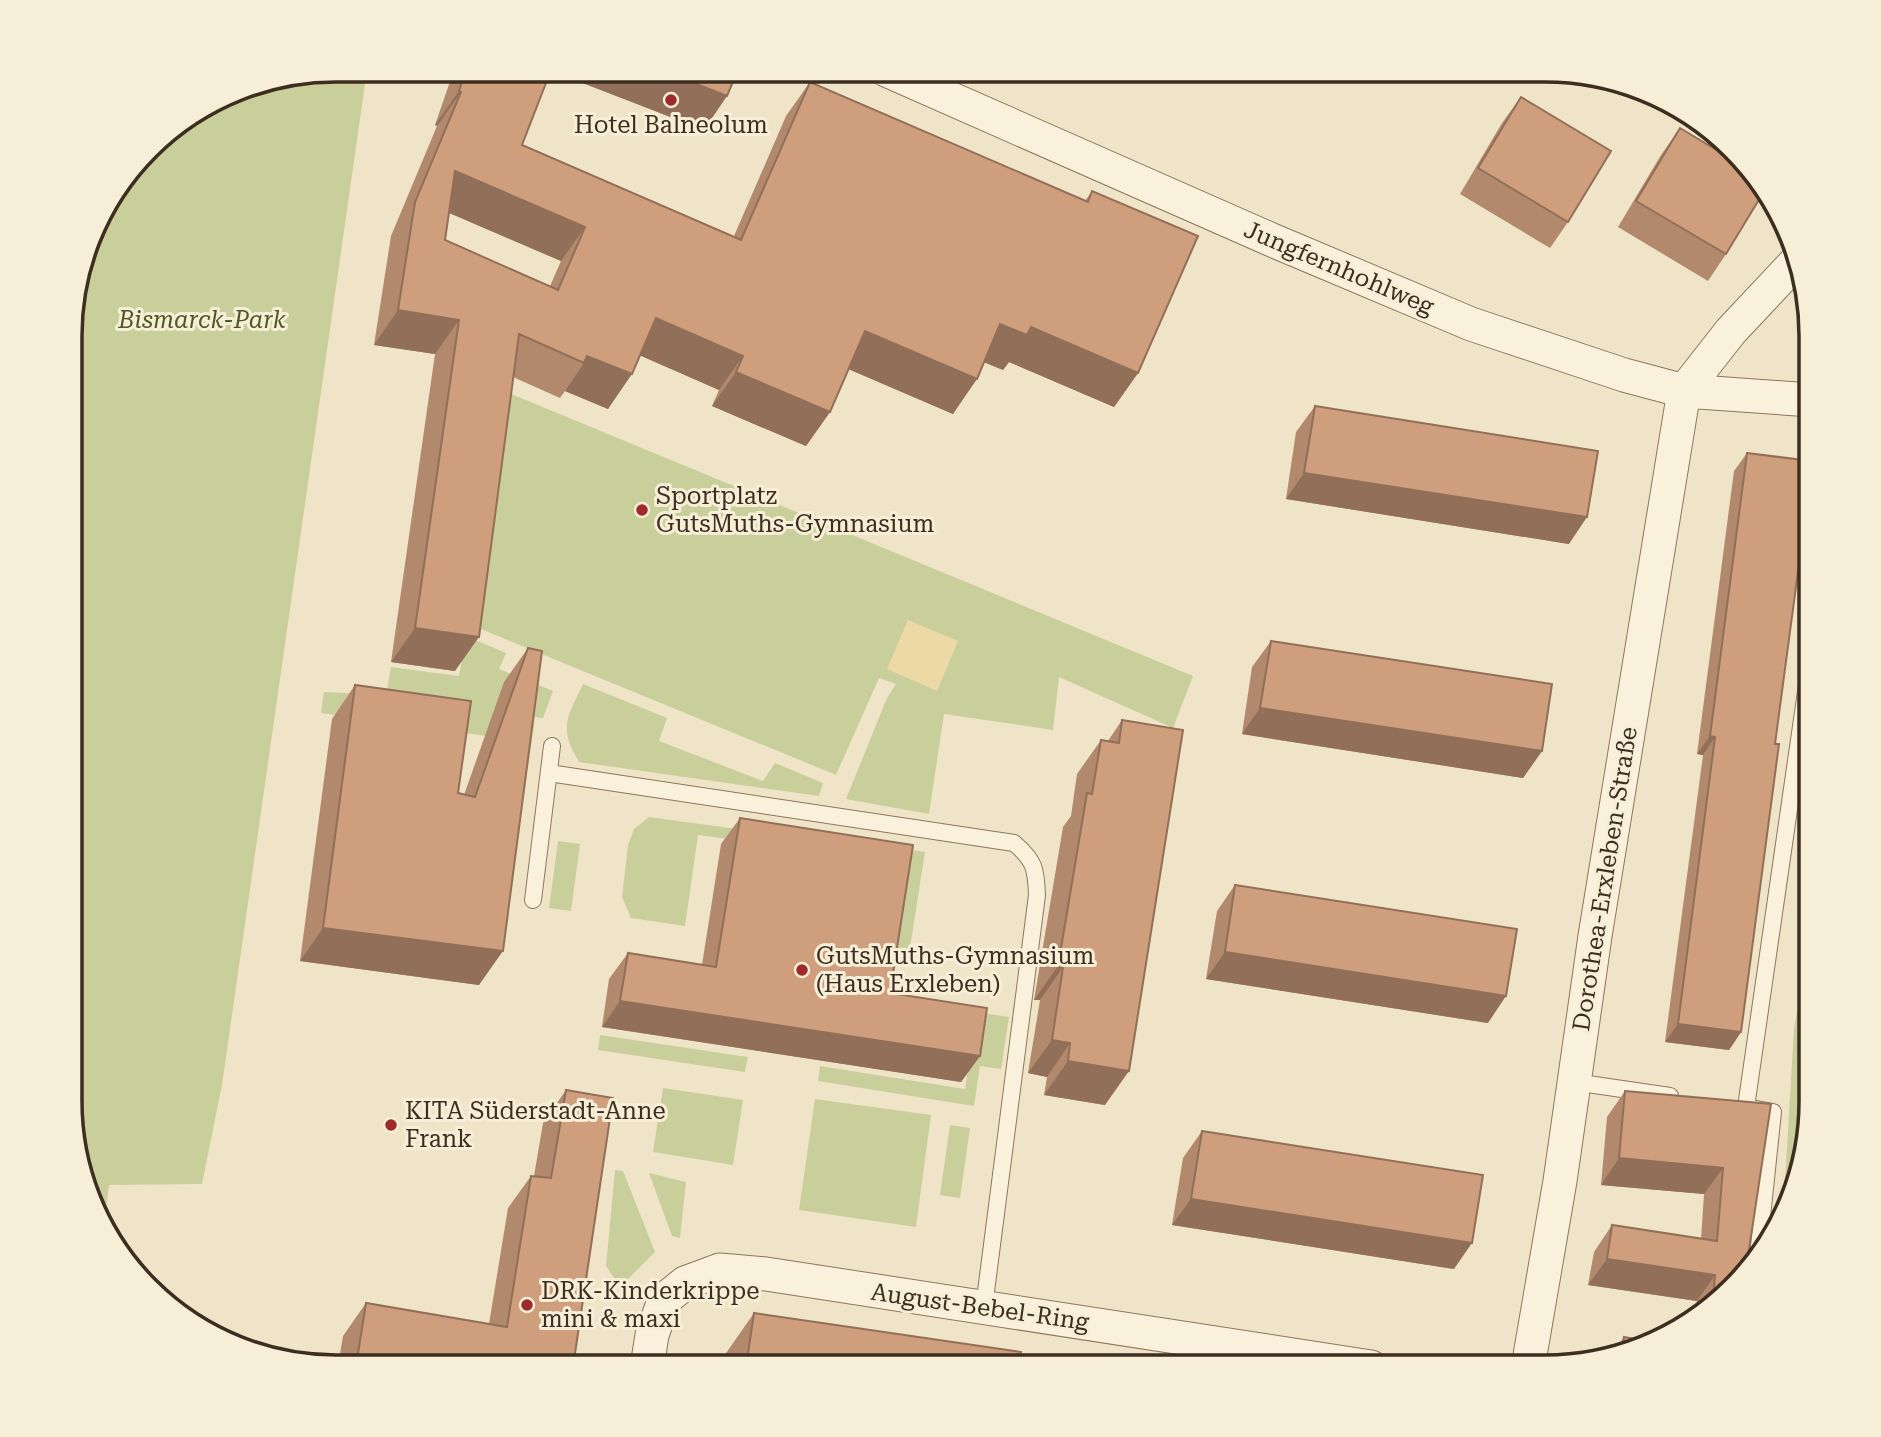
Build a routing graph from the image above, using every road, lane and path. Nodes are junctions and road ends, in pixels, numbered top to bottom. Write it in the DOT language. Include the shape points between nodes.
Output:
graph roads {
  1 [pos="913,82"];
  2 [pos="1789,269"];
  3 [pos="1684,391"];
  4 [pos="1799,399"];
  5 [pos="1799,733"];
  6 [pos="552,746"];
  7 [pos="549,773"];
  8 [pos="533,900"];
  9 [pos="1574,1082"];
  10 [pos="1680,1098"];
  11 [pos="1760,1235"];
  12 [pos="984,1307"];
  13 [pos="649,1355"];
  14 [pos="1294,1355"];
  15 [pos="1530,1355"];
  1 -- 3 [label="street, Jungfernhohlweg" via="1471,324"];
  2 -- 3 [label="street" via="1731,331"];
  3 -- 4 [label="street, Jungfernhohlweg"];
  3 -- 9 [label="street, Dorothea-Erxleben-Straße"];
  5 -- 11 [label="lane" via="1740,1106 1773,1112"];
  6 -- 7 [label="lane"];
  7 -- 8 [label="lane"];
  7 -- 12 [label="lane" via="1014,843 1029,856 1036,871 1037,895"];
  9 -- 10 [label="lane"];
  9 -- 15 [label="street, Dorothea-Erxleben-Straße"];
  12 -- 13 [label="street, August-Bebel-Ring" via="720,1270 685,1283 664,1300"];
  12 -- 14 [label="street, August-Bebel-Ring"];
}
